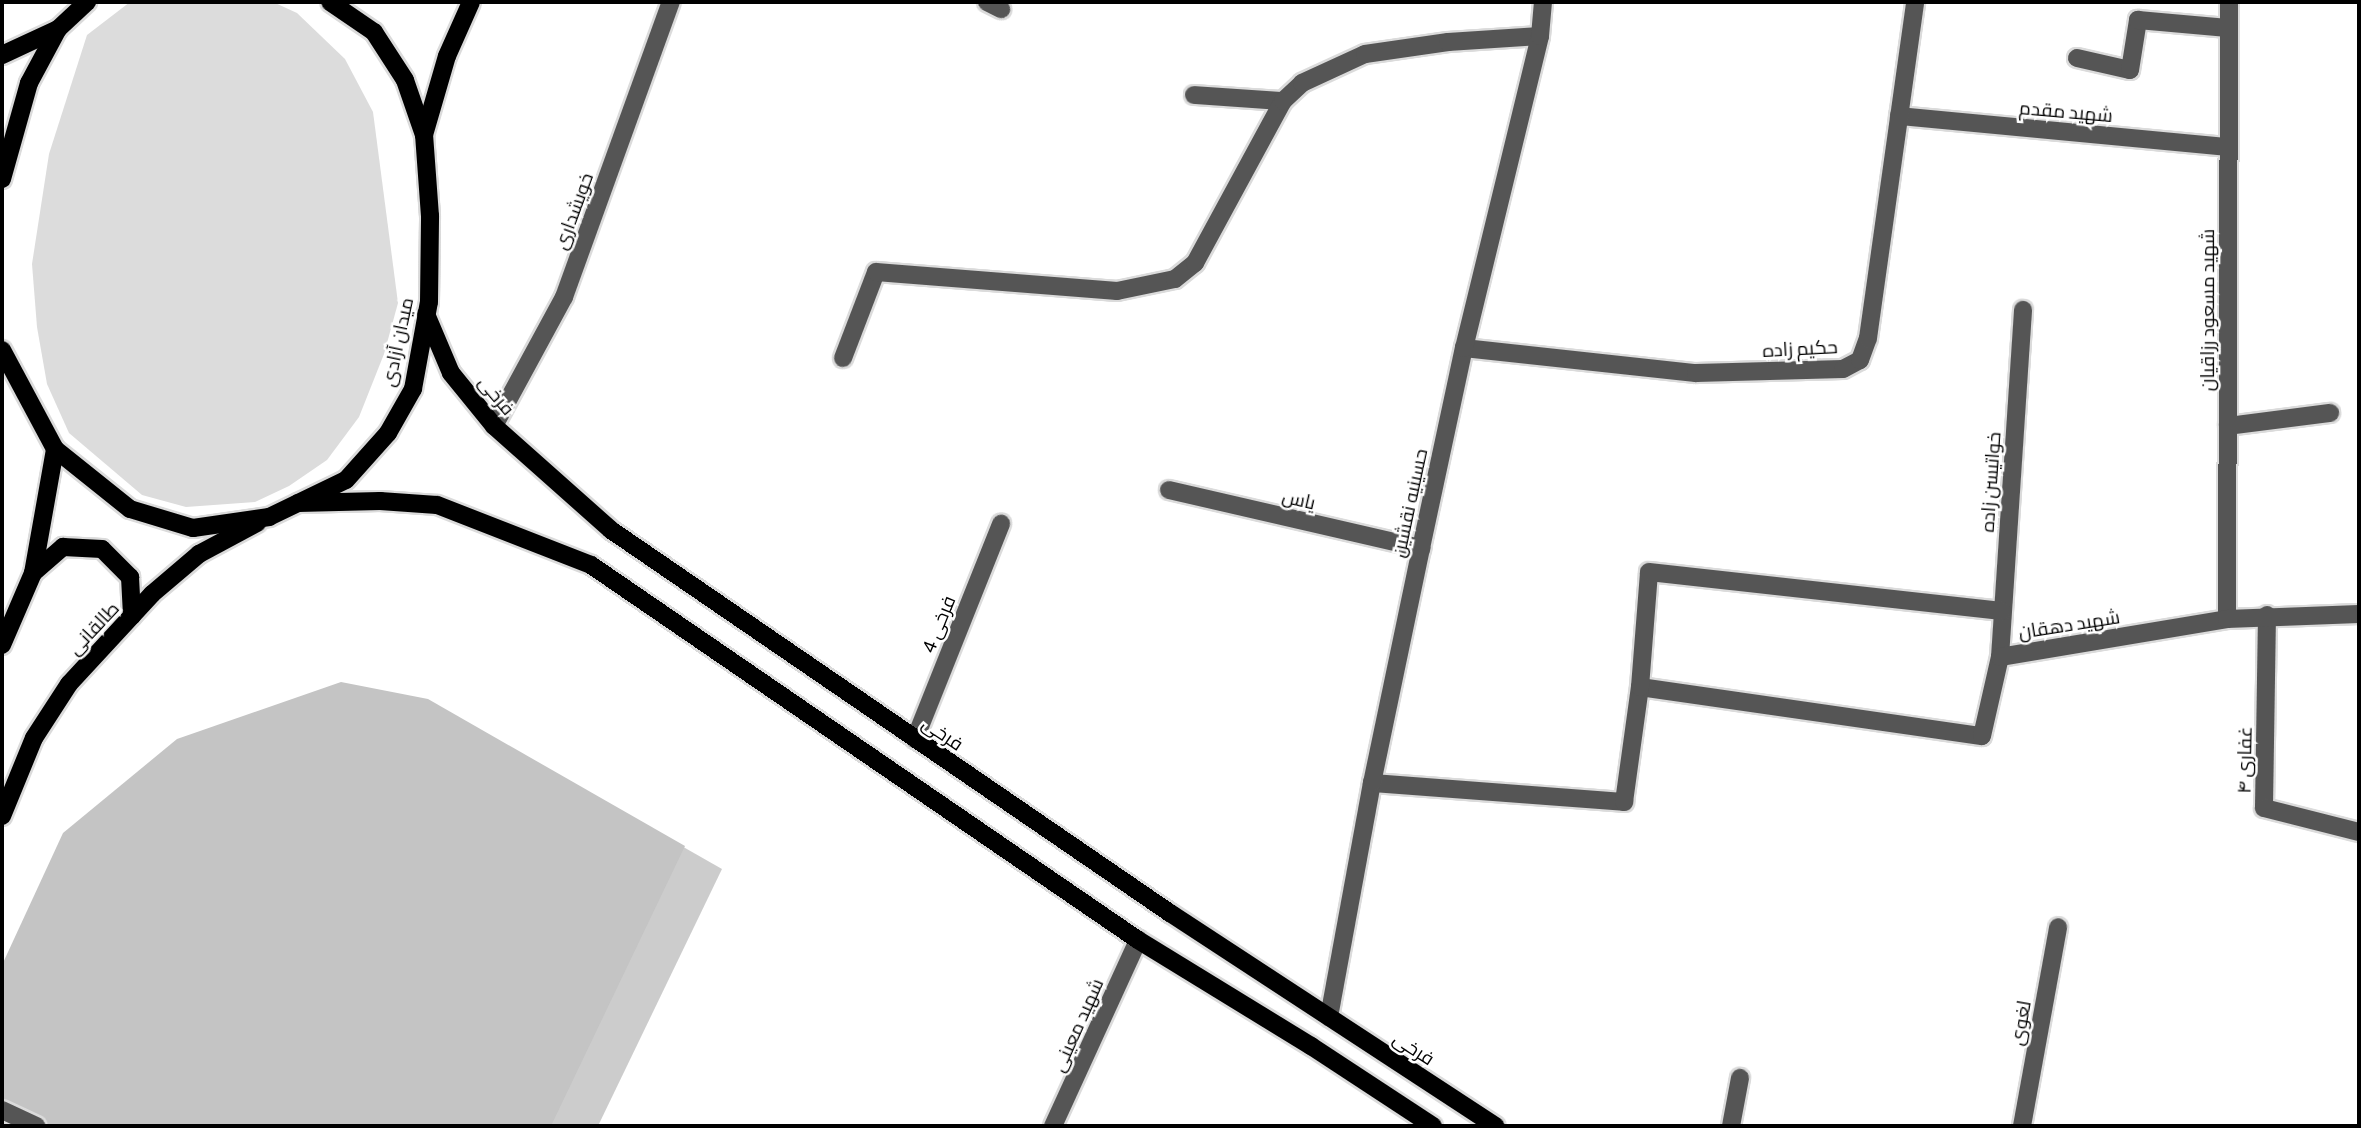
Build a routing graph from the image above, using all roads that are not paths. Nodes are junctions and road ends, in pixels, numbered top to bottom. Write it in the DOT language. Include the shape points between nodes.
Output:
graph roads {
  1 [pos="87,2"];
  2 [pos="330,2"];
  3 [pos="471,2"];
  4 [pos="671,2"];
  5 [pos="1544,2"];
  6 [pos="1914,2"];
  7 [pos="2228,2"];
  8 [pos="2228,28"];
  9 [pos="58,29"];
  10 [pos="1540,36"];
  11 [pos="2,55"];
  12 [pos="2077,58"];
  13 [pos="1194,95"];
  14 [pos="1283,101"];
  15 [pos="1899,116"];
  16 [pos="424,135"];
  17 [pos="2228,147"];
  18 [pos="2,179"];
  19 [pos="2023,310"];
  20 [pos="426,314"];
  21 [pos="1464,348"];
  22 [pos="2,350"];
  23 [pos="843,358"];
  24 [pos="2330,413"];
  25 [pos="494,426"];
  26 [pos="2228,426"];
  27 [pos="55,449"];
  28 [pos="1169,490"];
  29 [pos="298,503"];
  30 [pos="270,517"];
  31 [pos="1001,524"];
  32 [pos="1421,548"];
  33 [pos="33,573"];
  34 [pos="2002,611"];
  35 [pos="2359,614"];
  36 [pos="2267,615"];
  37 [pos="132,616"];
  38 [pos="2227,619"];
  39 [pos="2,645"];
  40 [pos="2000,657"];
  41 [pos="1640,687"];
  42 [pos="915,739"];
  43 [pos="1372,783"];
  44 [pos="2,816"];
  45 [pos="2359,832"];
  46 [pos="2058,927"];
  47 [pos="1138,940"];
  48 [pos="1329,1017"];
  49 [pos="1740,1078"];
  50 [pos="2,1110"];
  51 [pos="37,1126"];
  52 [pos="1053,1126"];
  53 [pos="1433,1126"];
  54 [pos="1496,1126"];
  55 [pos="1731,1126"];
  56 [pos="2022,1126"];
  1 -- 9 [label="main road"];
  2 -- 16 [label="main road, میدان آزادی" via="374,32 405,80"];
  3 -- 16 [label="main road" via="447,56"];
  4 -- 25 [label="street, خویشداری" via="564,297"];
  5 -- 10 [label="street, حسینیه نقشین"];
  6 -- 15 [label="street, حکیم زاده"];
  7 -- 8 [label="street, شهید مسعود رزاقیان"];
  8 -- 12 [label="street" via="2138,20 2130,70"];
  8 -- 17 [label="street, شهید مسعود رزاقیان"];
  9 -- 11 [label="main road"];
  9 -- 18 [label="main road" via="29,83"];
  10 -- 14 [label="street" via="1366,54 1302,83"];
  10 -- 21 [label="street, حسینیه نقشین"];
  13 -- 14 [label="street"];
  14 -- 23 [label="street" via="1195,263 1175,279 1117,290 876,272"];
  15 -- 17 [label="street, شهید مقدم"];
  15 -- 21 [label="street, حکیم زاده" via="1868,338 1860,359 1843,369 1696,373"];
  16 -- 20 [label="main road, میدان آزادی" via="429,216"];
  17 -- 26 [label="street, شهید مسعود رزاقیان"];
  19 -- 34 [label="street, خواتیسن زاده"];
  20 -- 25 [label="main road, فرخی" via="452,373"];
  20 -- 29 [label="main road, میدان آزادی" via="413,389 388,433 345,480"];
  21 -- 32 [label="street, حسینیه نقشین"];
  22 -- 27 [label="main road, میدان آزادی"];
  24 -- 26 [label="street"];
  25 -- 42 [label="main road, فرخی" via="611,530"];
  26 -- 38 [label="street, شهید مسعود رزاقیان"];
  27 -- 30 [label="main road, میدان آزادی" via="130,509 194,528"];
  27 -- 33 [label="main road"];
  28 -- 32 [label="street, یاس"];
  29 -- 30 [label="main road, میدان آزادی"];
  29 -- 47 [label="main road" via="437,505 591,565"];
  30 -- 37 [label="main road, طالقانی" via="199,554"];
  31 -- 42 [label="street, فرخی 4"];
  32 -- 43 [label="street, حسینیه نقشین"];
  33 -- 37 [label="main road" via="63,547 102,549 130,577"];
  33 -- 39 [label="main road"];
  34 -- 40 [label="street, خواتیسن زاده"];
  34 -- 41 [label="street" via="1649,572"];
  35 -- 36 [label="street, شهید دهقان"];
  36 -- 38 [label="street, شهید دهقان"];
  36 -- 45 [label="street, غفاری ۴" via="2264,808"];
  37 -- 44 [label="main road, طالقانی" via="69,684 34,738"];
  38 -- 40 [label="street, شهید دهقان"];
  40 -- 41 [label="street, شهید دهقان" via="1982,736"];
  41 -- 43 [label="street" via="1624,802"];
  42 -- 48 [label="main road, فرخی"];
  43 -- 48 [label="street, حسینیه نقشین"];
  46 -- 56 [label="street, لغوی"];
  47 -- 52 [label="street, شهید معینی"];
  47 -- 53 [label="main road"];
  48 -- 54 [label="main road, فرخی"];
  49 -- 55 [label="street"];
  50 -- 51 [label="street"];
}
